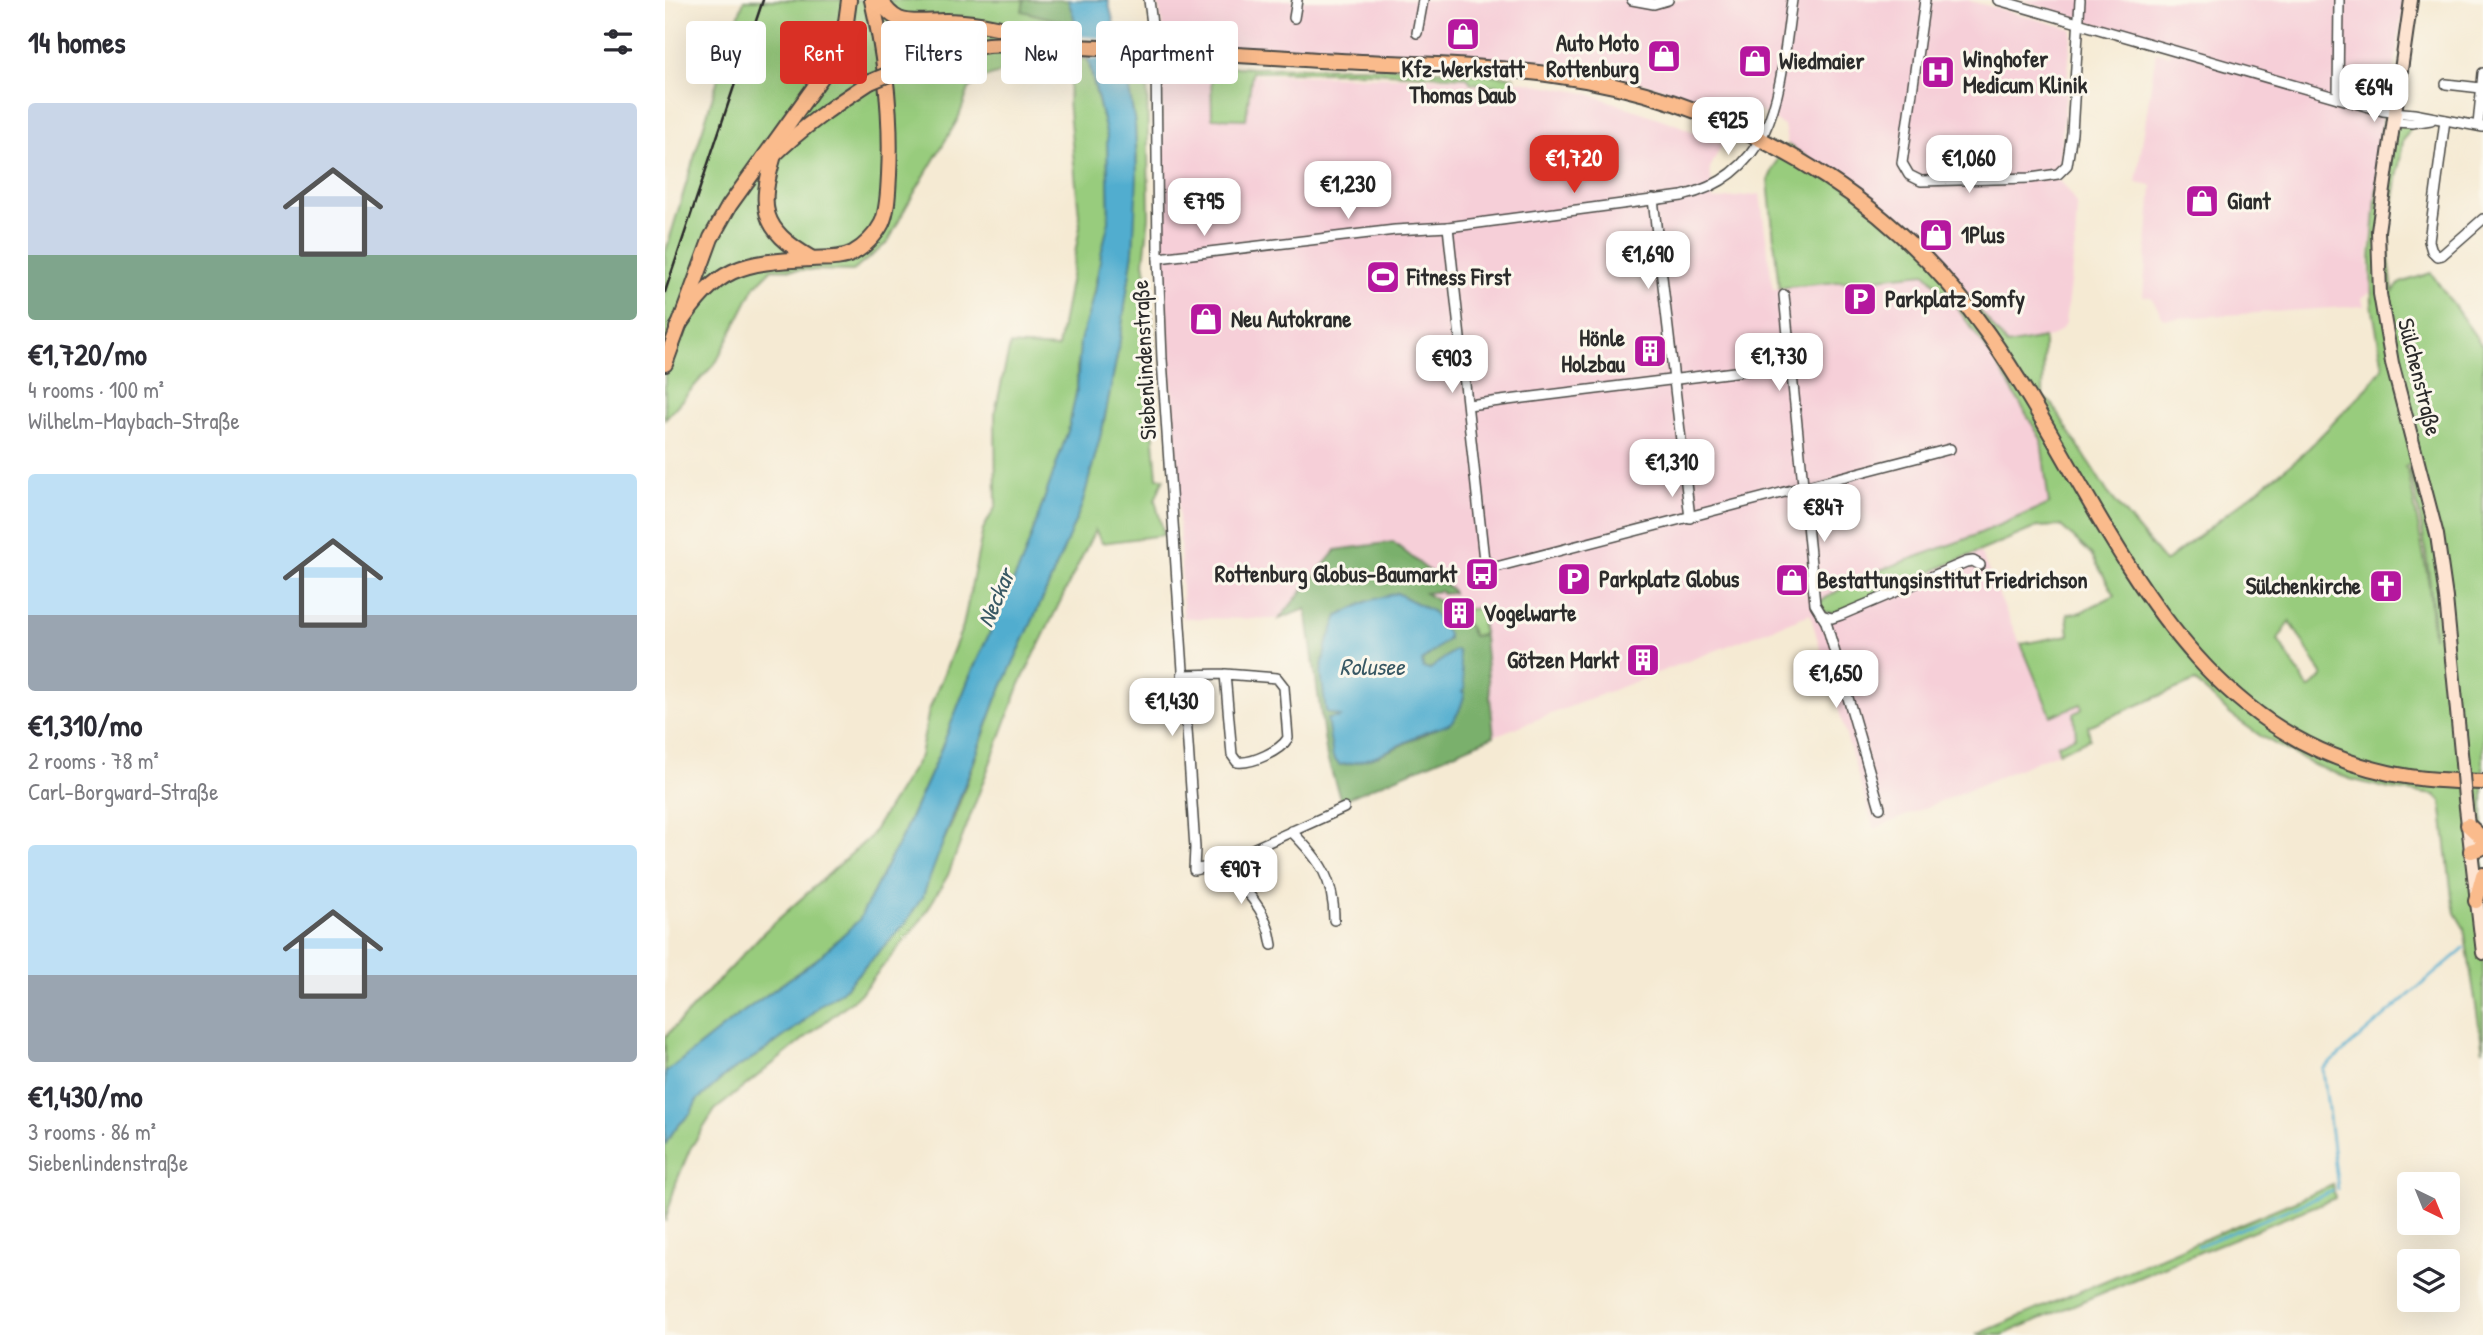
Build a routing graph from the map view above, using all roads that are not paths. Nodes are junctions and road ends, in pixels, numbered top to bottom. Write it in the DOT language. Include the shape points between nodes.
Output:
graph roads {
  1 [pos="849,0"];
  2 [pos="873,0"];
  3 [pos="880,0"];
  4 [pos="1149,0"];
  5 [pos="1297,0"];
  6 [pos="1423,0"];
  7 [pos="1632,0"];
  8 [pos="1668,0"];
  9 [pos="1792,0"];
  10 [pos="1925,0"];
  11 [pos="1998,0"];
  12 [pos="2080,0"];
  13 [pos="2339,0"];
  14 [pos="2411,0"];
  15 [pos="1294,18"];
  16 [pos="1152,21"];
  17 [pos="2078,24"];
  18 [pos="1001,30"];
  19 [pos="1417,33"];
  20 [pos="1001,45"];
  21 [pos="1238,56"];
  22 [pos="2483,74"];
  23 [pos="1156,84"];
  24 [pos="2446,84"];
  25 [pos="2481,88"];
  26 [pos="2338,98"];
  27 [pos="2395,117"];
  28 [pos="2441,120"];
  29 [pos="2480,126"];
  30 [pos="1761,139"];
  31 [pos="774,155"];
  32 [pos="748,179"];
  33 [pos="1653,199"];
  34 [pos="2483,219"];
  35 [pos="1448,227"];
  36 [pos="1158,258"];
  37 [pos="812,259"];
  38 [pos="1784,295"];
  39 [pos="677,328"];
  40 [pos="665,363"];
  41 [pos="1791,365"];
  42 [pos="1674,380"];
  43 [pos="1468,405"];
  44 [pos="1950,449"];
  45 [pos="1805,487"];
  46 [pos="1690,518"];
  47 [pos="1980,565"];
  48 [pos="1821,615"];
  49 [pos="1225,674"];
  50 [pos="1182,675"];
  51 [pos="2483,782"];
  52 [pos="1344,808"];
  53 [pos="1880,808"];
  54 [pos="2468,825"];
  55 [pos="1291,831"];
  56 [pos="2483,839"];
  57 [pos="2477,854"];
  58 [pos="1217,865"];
  59 [pos="2483,875"];
  60 [pos="2476,901"];
  61 [pos="1334,920"];
  62 [pos="1272,945"];
  63 [pos="2483,953"];
  1 -- 32 [label="main road" via="839,47"];
  2 -- 37 [label="main road" via="891,141 886,209 871,239 851,254"];
  3 -- 18 [label="main road" via="901,20 950,21"];
  4 -- 16 [label="street, Siebenlindenstraße"];
  5 -- 15 [label="street"];
  6 -- 19 [label="street"];
  7 -- 8 [label="street" via="1654,4"];
  9 -- 30 [label="street" via="1778,96"];
  10 -- 17 [label="street" via="1902,163 1909,175 1921,181 2031,178 2057,174 2067,165"];
  11 -- 17 [label="street"];
  12 -- 17 [label="street"];
  13 -- 26 [label="street"];
  14 -- 27 [label="main road, Sülchenstraße"];
  17 -- 26 [label="street"];
  20 -- 31 [label="main road, bridge" via="952,52 870,82 825,111"];
  21 -- 30 [label="main road" via="1552,74 1653,96"];
  22 -- 25 [label="street"];
  23 -- 36 [label="street, Siebenlindenstraße"];
  24 -- 25 [label="street"];
  25 -- 29 [label="street"];
  26 -- 27 [label="street"];
  27 -- 28 [label="street" via="2412,123"];
  27 -- 54 [label="main road, Sülchenstraße, bridge" via="2378,231 2380,294 2392,363 2437,535"];
  28 -- 29 [label="street"];
  28 -- 34 [label="street" via="2429,241 2432,251 2442,255"];
  30 -- 33 [label="street" via="1744,163 1716,184"];
  30 -- 51 [label="main road" via="1830,179 1872,211 1953,289 1998,349 2144,590 2175,634 2235,696 2271,725 2353,763 2402,776"];
  31 -- 32 [label="main road"];
  31 -- 37 [label="main road" via="764,198 767,216 784,240"];
  32 -- 39 [label="main road" via="711,238"];
  33 -- 35 [label="street"];
  33 -- 42 [label="street"];
  35 -- 36 [label="street"];
  35 -- 43 [label="street"];
  36 -- 50 [label="street, Siebenlindenstraße"];
  37 -- 39 [label="main road" via="751,264 727,272 695,301"];
  38 -- 41 [label="street"];
  39 -- 40 [label="main road"];
  41 -- 42 [label="street"];
  41 -- 45 [label="street"];
  42 -- 43 [label="street"];
  42 -- 46 [label="street"];
  43 -- 46 [label="street" via="1484,560 1489,565 1496,568"];
  44 -- 45 [label="street"];
  45 -- 46 [label="street"];
  45 -- 48 [label="street" via="1815,604"];
  47 -- 48 [label="street" via="1966,562 1841,615"];
  48 -- 53 [label="street"];
  49 -- 49 [label="street" via="1277,678 1284,687 1288,738 1284,746 1245,763 1237,762 1232,755"];
  49 -- 50 [label="street"];
  50 -- 58 [label="street, Siebenlindenstraße" via="1194,870"];
  52 -- 55 [label="street"];
  54 -- 56 [label="main road"];
  54 -- 57 [label="main road, Sülchenstraße"];
  55 -- 58 [label="street"];
  55 -- 61 [label="street" via="1319,862 1332,896"];
  57 -- 60 [label="main road, Sülchenstraße"];
  58 -- 62 [label="street" via="1256,901"];
  59 -- 60 [label="main road"];
  60 -- 63 [label="main road, Sülchenstraße"];
}
